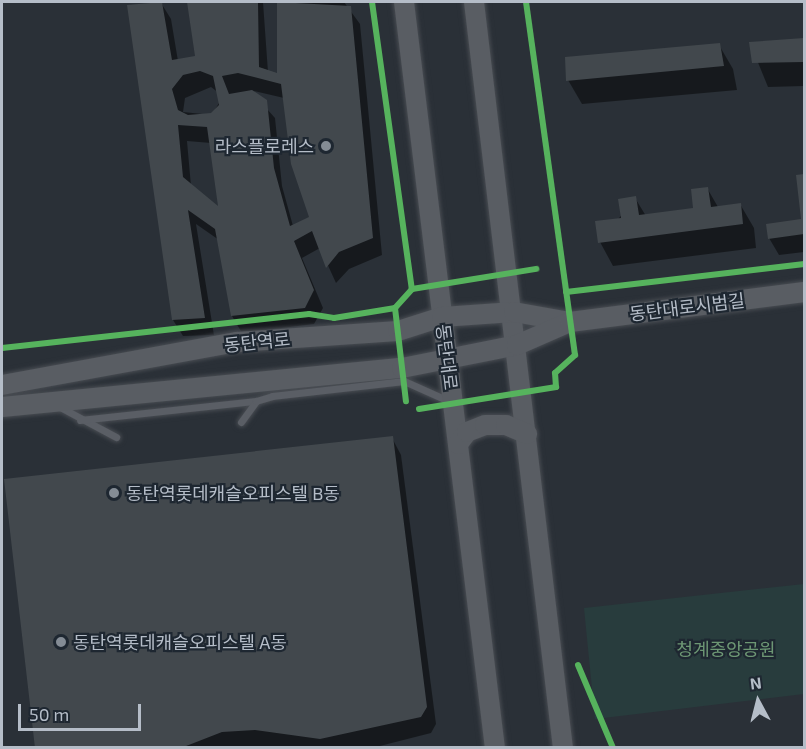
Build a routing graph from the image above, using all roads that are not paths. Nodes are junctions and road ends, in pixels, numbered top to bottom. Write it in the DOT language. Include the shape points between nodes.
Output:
graph roads {
  1 [pos="404,2"];
  2 [pos="474,2"];
  3 [pos="804,292"];
  4 [pos="514,312"];
  5 [pos="442,317"];
  6 [pos="570,322"];
  7 [pos="517,345"];
  8 [pos="448,360"];
  9 [pos="5,385"];
  10 [pos="256,401"];
  11 [pos="51,402"];
  12 [pos="453,403"];
  13 [pos="8,406"];
  14 [pos="80,420"];
  15 [pos="240,422"];
  16 [pos="527,434"];
  17 [pos="116,437"];
  18 [pos="458,444"];
  19 [pos="495,747"];
  20 [pos="563,747"];
  1 -- 5 [label="main road, 동탄대로"];
  2 -- 4 [label="main road"];
  3 -- 6 [label="main road, 동탄대로시범길"];
  4 -- 5 [label="main road, 동탄역로"];
  4 -- 6 [label="main road, 동탄대로시범길"];
  4 -- 7 [label="main road"];
  5 -- 8 [label="main road, 동탄대로"];
  5 -- 9 [label="main road, 동탄역로" via="398,331 237,342"];
  6 -- 7 [label="main road, 동탄대로시범길"];
  7 -- 8 [label="main road, 동탄대로시범길"];
  7 -- 16 [label="main road"];
  8 -- 11 [label="main road, 동탄대로시범길"];
  8 -- 12 [label="main road, 동탄대로"];
  9 -- 13 [label="main road"];
  10 -- 12 [label="lane" via="404,381"];
  10 -- 14 [label="lane"];
  10 -- 15 [label="lane"];
  11 -- 13 [label="main road, 동탄대로시범길"];
  11 -- 14 [label="lane"];
  12 -- 18 [label="main road, 동탄대로"];
  14 -- 17 [label="lane"];
  16 -- 18 [label="main road" via="506,425 485,425 467,432"];
  16 -- 20 [label="main road"];
  18 -- 19 [label="main road, 동탄대로"];
}
